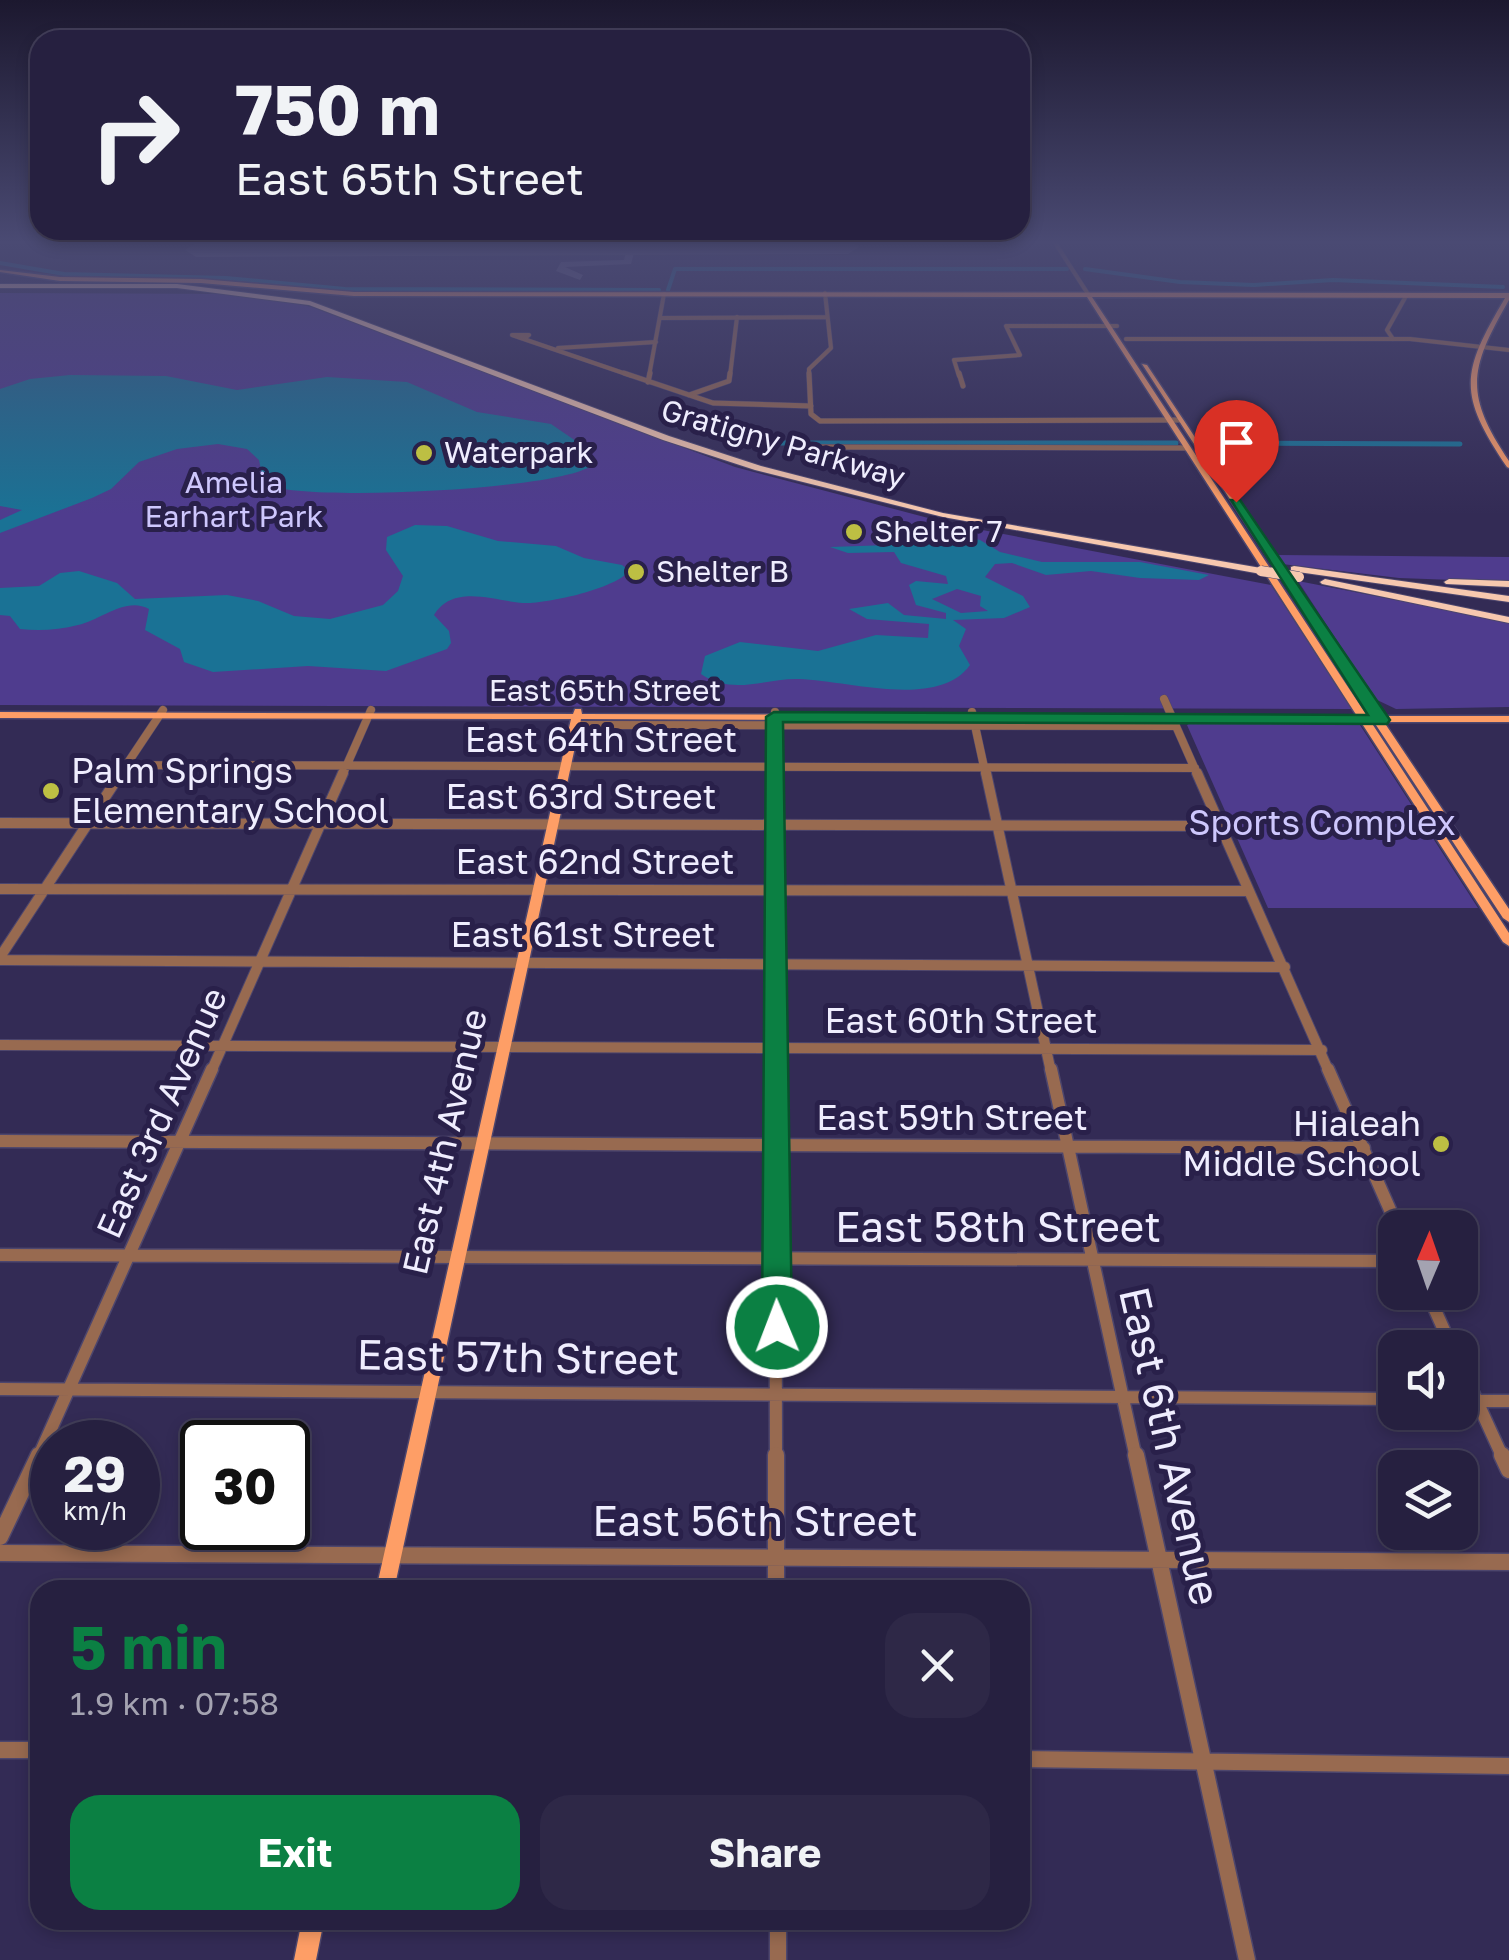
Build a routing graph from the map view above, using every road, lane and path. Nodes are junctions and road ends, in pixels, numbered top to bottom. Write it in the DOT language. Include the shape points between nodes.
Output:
graph roads {
  1 [pos="407,332"];
  2 [pos="658,332"];
  3 [pos="735,332"];
  4 [pos="828,332"];
  5 [pos="1011,332"];
  6 [pos="1112,332"];
  7 [pos="1121,332"];
  8 [pos="1389,332"];
  9 [pos="1490,332"];
  10 [pos="1492,332"];
  11 [pos="527,339"];
  12 [pos="1116,339"];
  13 [pos="1126,339"];
  14 [pos="1392,339"];
  15 [pos="656,342"];
  16 [pos="1482,347"];
  17 [pos="556,349"];
  18 [pos="1509,350"];
  19 [pos="648,382"];
  20 [pos="963,386"];
  21 [pos="1149,388"];
  22 [pos="1159,388"];
  23 [pos="688,396"];
  24 [pos="1158,404"];
  25 [pos="1170,404"];
  26 [pos="811,406"];
  27 [pos="1169,420"];
  28 [pos="1180,420"];
  29 [pos="817,446"];
  30 [pos="1188,448"];
  31 [pos="1509,454"];
  32 [pos="1509,466"];
  33 [pos="1210,483"];
  34 [pos="1223,483"];
  35 [pos="1240,528"];
  36 [pos="1253,528"];
  37 [pos="1297,573"];
  38 [pos="1509,584"];
  39 [pos="1509,602"];
  40 [pos="1509,620"];
  41 [pos="1164,699"];
  42 [pos="1509,711"];
  43 [pos="0,712"];
  44 [pos="162,712"];
  45 [pos="370,713"];
  46 [pos="1362,717"];
  47 [pos="1378,717"];
  48 [pos="577,718"];
  49 [pos="774,718"];
  50 [pos="974,718"];
  51 [pos="1173,719"];
  52 [pos="1509,720"];
  53 [pos="128,765"];
  54 [pos="346,766"];
  55 [pos="566,767"];
  56 [pos="774,768"];
  57 [pos="985,768"];
  58 [pos="1195,768"];
  59 [pos="1417,800"];
  60 [pos="1434,800"];
  61 [pos="0,823"];
  62 [pos="90,823"];
  63 [pos="320,824"];
  64 [pos="552,824"];
  65 [pos="775,826"];
  66 [pos="998,826"];
  67 [pos="1222,826"];
  68 [pos="292,888"];
  69 [pos="0,889"];
  70 [pos="48,889"];
  71 [pos="538,889"];
  72 [pos="775,890"];
  73 [pos="1012,890"];
  74 [pos="1250,892"];
  75 [pos="1509,918"];
  76 [pos="1509,942"];
  77 [pos="0,958"];
  78 [pos="260,961"];
  79 [pos="521,962"];
  80 [pos="775,963"];
  81 [pos="1028,964"];
  82 [pos="1285,967"];
  83 [pos="0,1045"];
  84 [pos="503,1045"];
  85 [pos="222,1046"];
  86 [pos="774,1047"];
  87 [pos="1046,1048"];
  88 [pos="1322,1050"];
  89 [pos="0,1141"];
  90 [pos="179,1142"];
  91 [pos="482,1142"];
  92 [pos="775,1145"];
  93 [pos="1068,1146"];
  94 [pos="1364,1148"];
  95 [pos="1390,1210"];
  96 [pos="0,1255"];
  97 [pos="130,1256"];
  98 [pos="456,1256"];
  99 [pos="776,1260"];
  100 [pos="1093,1260"];
  101 [pos="1378,1261"];
  102 [pos="0,1389"];
  103 [pos="71,1389"];
  104 [pos="426,1390"];
  105 [pos="778,1394"];
  106 [pos="1123,1394"];
  107 [pos="1378,1400"];
  108 [pos="1478,1401"];
  109 [pos="1509,1401"];
  110 [pos="1478,1403"];
  111 [pos="1509,1470"];
  112 [pos="0,1537"];
  113 [pos="0,1553"];
  114 [pos="393,1555"];
  115 [pos="776,1556"];
  116 [pos="1160,1558"];
  117 [pos="1509,1562"];
  118 [pos="387,1580"];
  119 [pos="776,1580"];
  120 [pos="0,1750"];
  121 [pos="30,1750"];
  122 [pos="1030,1759"];
  123 [pos="1202,1762"];
  124 [pos="1509,1766"];
  125 [pos="311,1930"];
  126 [pos="778,1930"];
  127 [pos="305,1960"];
  128 [pos="778,1960"];
  129 [pos="1247,1960"];
  1 -- 37 [label="highway, Gratigny Parkway, bridge" via="613,412 781,467 995,517"];
  2 -- 15 [label="street"];
  3 -- 23 [label="street" via="729,382"];
  4 -- 26 [label="street" via="829,353 808,369"];
  5 -- 20 [label="street" via="1020,355 957,358"];
  6 -- 12 [label="main road"];
  7 -- 13 [label="main road"];
  8 -- 14 [label="street"];
  9 -- 16 [label="main road"];
  10 -- 16 [label="main road"];
  11 -- 17 [label="street"];
  12 -- 13 [label="main road"];
  12 -- 21 [label="main road"];
  13 -- 14 [label="street"];
  13 -- 22 [label="main road"];
  14 -- 16 [label="street"];
  15 -- 17 [label="street"];
  15 -- 19 [label="street"];
  16 -- 18 [label="street"];
  16 -- 31 [label="main road" via="1483,402"];
  16 -- 32 [label="main road" via="1472,369 1474,397"];
  17 -- 19 [label="street"];
  19 -- 23 [label="street"];
  21 -- 22 [label="main road"];
  21 -- 24 [label="main road"];
  22 -- 25 [label="main road"];
  23 -- 26 [label="street" via="729,405"];
  24 -- 25 [label="main road"];
  24 -- 27 [label="main road"];
  25 -- 28 [label="main road"];
  26 -- 27 [label="street" via="820,420"];
  27 -- 28 [label="street"];
  27 -- 30 [label="main road"];
  28 -- 34 [label="main road"];
  29 -- 30 [label="street"];
  30 -- 33 [label="main road"];
  33 -- 34 [label="main road"];
  33 -- 35 [label="main road"];
  34 -- 36 [label="main road"];
  35 -- 36 [label="main road"];
  35 -- 46 [label="main road"];
  36 -- 47 [label="main road"];
  37 -- 38 [label="highway"];
  37 -- 39 [label="highway, Gratigny Parkway"];
  37 -- 40 [label="highway"];
  41 -- 51 [label="street"];
  42 -- 47 [label="main road, East 65th Street"];
  43 -- 44 [label="main road, East 65th Street"];
  44 -- 45 [label="main road, East 65th Street"];
  44 -- 53 [label="street"];
  45 -- 48 [label="main road, East 65th Street"];
  45 -- 54 [label="street, East 3rd Avenue"];
  46 -- 47 [label="main road, East 65th Street"];
  46 -- 51 [label="main road, East 65th Street"];
  46 -- 59 [label="main road"];
  47 -- 52 [label="main road, East 65th Street"];
  47 -- 60 [label="main road"];
  48 -- 49 [label="main road, East 65th Street"];
  48 -- 55 [label="main road, East 4th Avenue"];
  49 -- 50 [label="main road, East 65th Street"];
  49 -- 56 [label="street"];
  50 -- 51 [label="main road, East 65th Street"];
  50 -- 57 [label="street, East 6th Avenue"];
  51 -- 58 [label="street"];
  53 -- 54 [label="street, East 64th Street"];
  53 -- 62 [label="street"];
  54 -- 55 [label="street, East 64th Street"];
  54 -- 63 [label="street, East 3rd Avenue"];
  55 -- 56 [label="street, East 64th Street"];
  55 -- 64 [label="main road, East 4th Avenue"];
  56 -- 57 [label="street, East 64th Street"];
  56 -- 65 [label="street"];
  57 -- 58 [label="street, East 64th Street"];
  57 -- 66 [label="street, East 6th Avenue"];
  58 -- 67 [label="street"];
  59 -- 60 [label="main road"];
  59 -- 76 [label="main road"];
  60 -- 75 [label="main road"];
  61 -- 62 [label="street, East 63rd Street"];
  62 -- 63 [label="street, East 63rd Street"];
  62 -- 70 [label="street"];
  63 -- 64 [label="street, East 63rd Street"];
  63 -- 68 [label="street, East 3rd Avenue"];
  64 -- 65 [label="street, East 63rd Street"];
  64 -- 71 [label="main road, East 4th Avenue"];
  65 -- 66 [label="street, East 63rd Street"];
  65 -- 72 [label="street"];
  66 -- 67 [label="street, East 63rd Street"];
  66 -- 73 [label="street, East 6th Avenue"];
  67 -- 74 [label="street"];
  68 -- 70 [label="street, East 62nd Street"];
  68 -- 71 [label="street, East 62nd Street"];
  68 -- 78 [label="street, East 3rd Avenue"];
  69 -- 70 [label="street, East 62nd Street"];
  70 -- 77 [label="street"];
  71 -- 72 [label="street, East 62nd Street"];
  71 -- 79 [label="main road, East 4th Avenue"];
  72 -- 73 [label="street, East 62nd Street"];
  72 -- 80 [label="street"];
  73 -- 74 [label="street, East 62nd Street"];
  73 -- 81 [label="street, East 6th Avenue"];
  74 -- 82 [label="street"];
  77 -- 78 [label="street, East 61st Street"];
  78 -- 79 [label="street, East 61st Street"];
  78 -- 85 [label="street, East 3rd Avenue"];
  79 -- 80 [label="street, East 61st Street"];
  79 -- 84 [label="main road, East 4th Avenue"];
  80 -- 81 [label="street, East 61st Street"];
  80 -- 86 [label="street"];
  81 -- 82 [label="street, East 61st Street"];
  81 -- 87 [label="street, East 6th Avenue"];
  82 -- 88 [label="street"];
  83 -- 85 [label="street, East 60th Street"];
  84 -- 85 [label="street, East 60th Street"];
  84 -- 86 [label="street, East 60th Street"];
  84 -- 91 [label="main road, East 4th Avenue"];
  85 -- 90 [label="street, East 3rd Avenue"];
  86 -- 87 [label="street, East 60th Street"];
  86 -- 92 [label="street"];
  87 -- 88 [label="street, East 60th Street"];
  87 -- 93 [label="street, East 6th Avenue"];
  88 -- 94 [label="street"];
  89 -- 90 [label="street, East 59th Street"];
  90 -- 91 [label="street, East 59th Street"];
  90 -- 97 [label="street, East 3rd Avenue"];
  91 -- 92 [label="street, East 59th Street"];
  91 -- 98 [label="main road, East 4th Avenue"];
  92 -- 93 [label="street, East 59th Street"];
  92 -- 99 [label="street"];
  93 -- 94 [label="street, East 59th Street"];
  93 -- 100 [label="street, East 6th Avenue"];
  94 -- 95 [label="street"];
  96 -- 97 [label="street, East 58th Street"];
  97 -- 98 [label="street, East 58th Street"];
  97 -- 103 [label="street, East 3rd Avenue"];
  98 -- 99 [label="street, East 58th Street"];
  98 -- 104 [label="main road, East 4th Avenue"];
  99 -- 100 [label="street, East 58th Street"];
  99 -- 105 [label="street"];
  100 -- 101 [label="street, East 58th Street"];
  100 -- 106 [label="street, East 6th Avenue"];
  102 -- 103 [label="street, East 57th Street"];
  103 -- 104 [label="street, East 57th Street"];
  103 -- 112 [label="street, East 3rd Avenue"];
  104 -- 105 [label="street, East 57th Street"];
  104 -- 114 [label="main road, East 4th Avenue"];
  105 -- 106 [label="street, East 57th Street"];
  105 -- 115 [label="street"];
  106 -- 107 [label="street, East 57th Street"];
  106 -- 116 [label="street, East 6th Avenue"];
  108 -- 109 [label="street"];
  110 -- 111 [label="street"];
  113 -- 114 [label="street, East 56th Street"];
  114 -- 115 [label="street, East 56th Street"];
  114 -- 118 [label="main road, East 4th Avenue"];
  115 -- 116 [label="street, East 56th Street"];
  115 -- 119 [label="street"];
  116 -- 117 [label="street, East 56th Street"];
  116 -- 123 [label="street, East 6th Avenue"];
  120 -- 121 [label="street"];
  122 -- 123 [label="street"];
  123 -- 124 [label="street"];
  123 -- 129 [label="street, East 6th Avenue"];
  125 -- 127 [label="main road"];
  126 -- 128 [label="street"];
}
